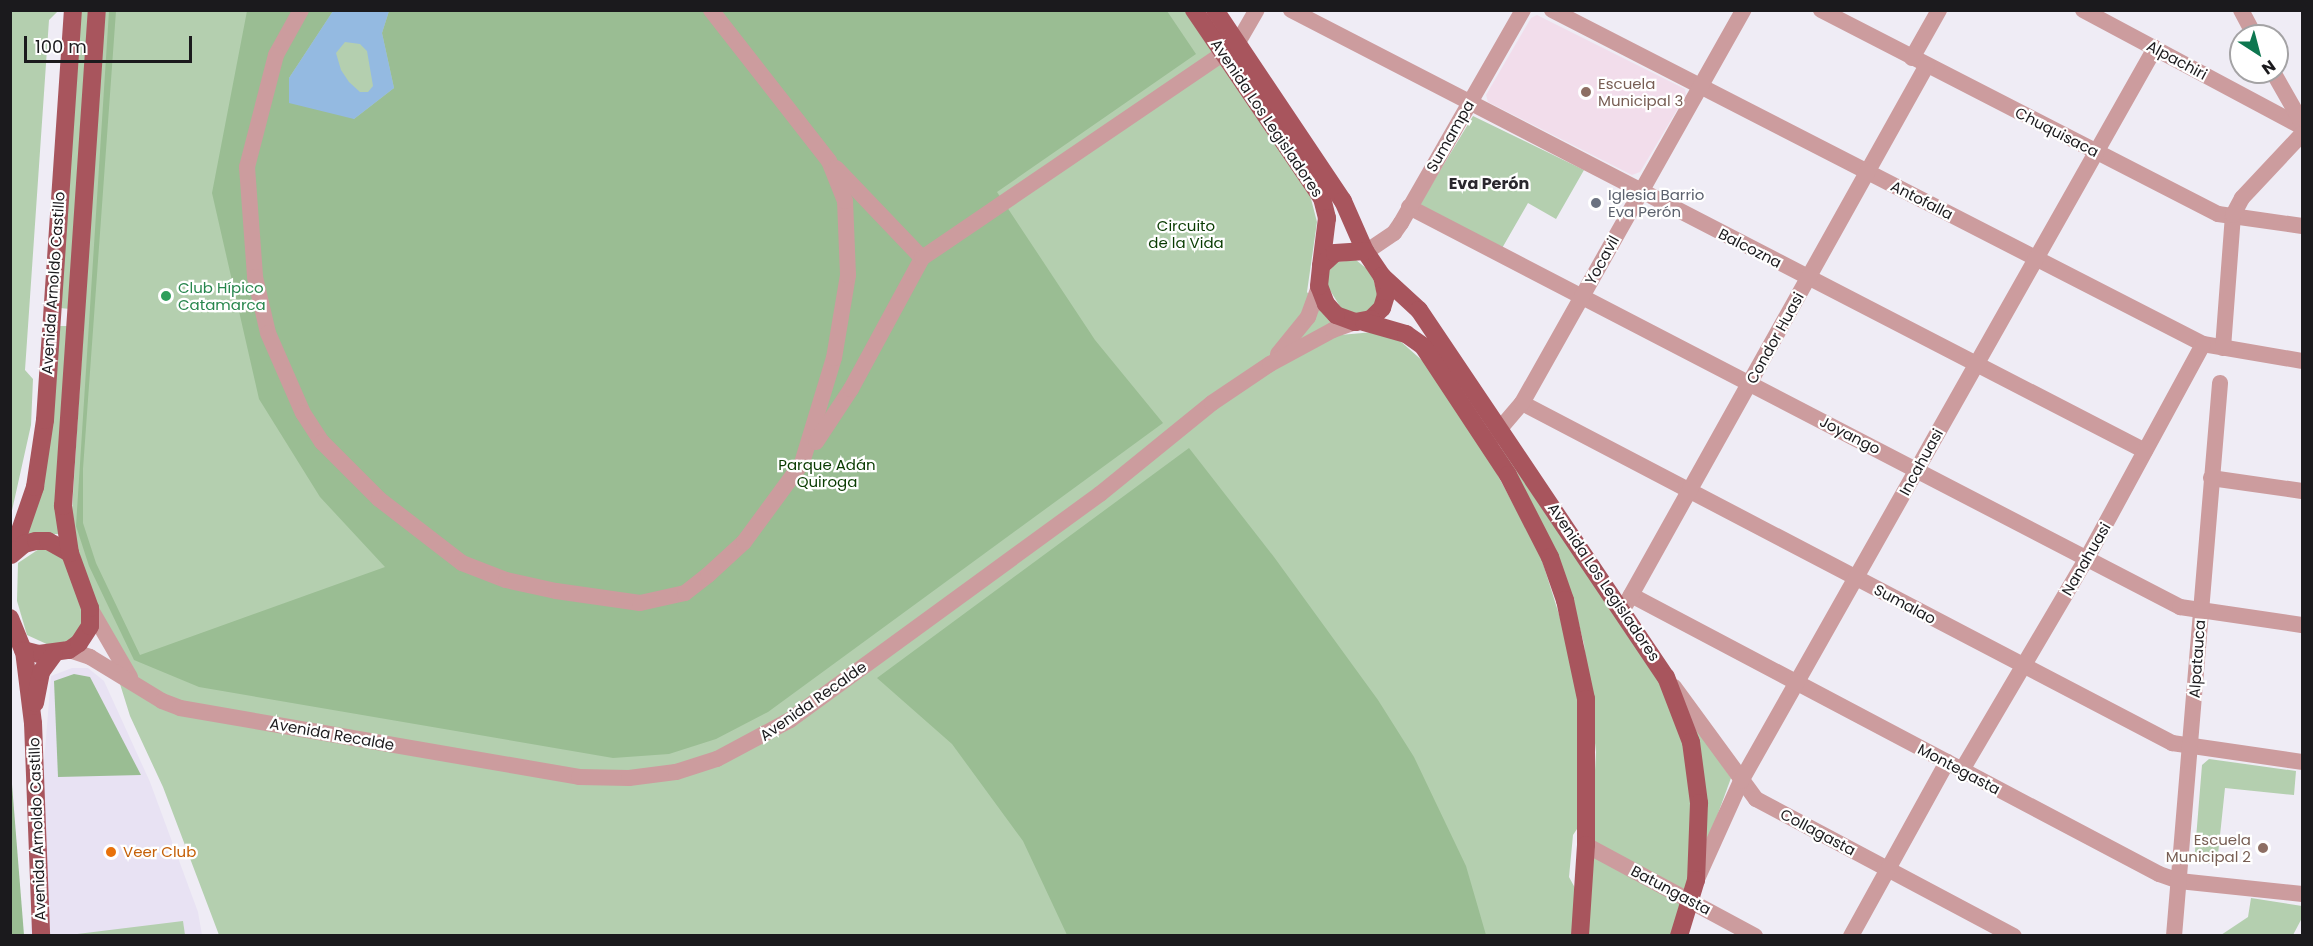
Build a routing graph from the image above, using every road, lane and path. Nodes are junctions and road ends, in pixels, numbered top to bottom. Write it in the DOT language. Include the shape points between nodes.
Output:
graph roads {
  1 [pos="73,10"];
  2 [pos="97,10"];
  3 [pos="301,10"];
  4 [pos="711,10"];
  5 [pos="1194,10"];
  6 [pos="1215,10"];
  7 [pos="1257,10"];
  8 [pos="1291,10"];
  9 [pos="1523,10"];
  10 [pos="1552,10"];
  11 [pos="1743,10"];
  12 [pos="1821,10"];
  13 [pos="1939,10"];
  14 [pos="2083,10"];
  15 [pos="2241,10"];
  16 [pos="2249,24"];
  17 [pos="1230,48"];
  18 [pos="2155,48"];
  19 [pos="1912,58"];
  20 [pos="1927,66"];
  21 [pos="2280,84"];
  22 [pos="1700,87"];
  23 [pos="1468,105"];
  24 [pos="2302,125"];
  25 [pos="2302,134"];
  26 [pos="2096,152"];
  27 [pos="829,160"];
  28 [pos="1868,172"];
  29 [pos="1641,192"];
  30 [pos="1409,207"];
  31 [pos="2233,215"];
  32 [pos="2302,226"];
  33 [pos="1365,251"];
  34 [pos="922,258"];
  35 [pos="2036,258"];
  36 [pos="1322,266"];
  37 [pos="1382,276"];
  38 [pos="1809,278"];
  39 [pos="1319,286"];
  40 [pos="1582,296"];
  41 [pos="1359,322"];
  42 [pos="2204,344"];
  43 [pos="2223,348"];
  44 [pos="2302,361"];
  45 [pos="1270,364"];
  46 [pos="1976,364"];
  47 [pos="1750,383"];
  48 [pos="2220,383"];
  49 [pos="1522,403"];
  50 [pos="1495,436"];
  51 [pos="2145,451"];
  52 [pos="802,463"];
  53 [pos="1916,470"];
  54 [pos="2211,478"];
  55 [pos="1689,491"];
  56 [pos="2302,491"];
  57 [pos="70,552"];
  58 [pos="12,554"];
  59 [pos="2087,558"];
  60 [pos="1856,578"];
  61 [pos="1627,603"];
  62 [pos="90,608"];
  63 [pos="2201,612"];
  64 [pos="10,618"];
  65 [pos="2302,625"];
  66 [pos="19,651"];
  67 [pos="62,652"];
  68 [pos="2024,666"];
  69 [pos="1666,677"];
  70 [pos="133,683"];
  71 [pos="1797,683"];
  72 [pos="33,723"];
  73 [pos="2191,748"];
  74 [pos="1947,762"];
  75 [pos="2302,762"];
  76 [pos="1962,770"];
  77 [pos="1741,781"];
  78 [pos="1586,845"];
  79 [pos="1888,869"];
  80 [pos="1696,880"];
  81 [pos="2179,881"];
  82 [pos="2302,894"];
  83 [pos="1691,901"];
  84 [pos="1991,930"];
  85 [pos="41,936"];
  86 [pos="1580,936"];
  87 [pos="1678,936"];
  88 [pos="1755,936"];
  89 [pos="1851,936"];
  90 [pos="2014,936"];
  91 [pos="2174,936"];
  1 -- 58 [label="main road, Avenida Arnoldo Castillo" via="45,420 35,487"];
  2 -- 57 [label="main road, Avenida Arnoldo Castillo" via="64,469 63,506"];
  3 -- 52 [label="street" via="276,55 247,167 255,277 268,333 303,413 322,442 379,499 477,570 556,591 640,603 685,593 708,575 744,542"];
  4 -- 27 [label="street"];
  5 -- 17 [label="main road, Avenida Los Legisladores"];
  6 -- 17 [label="main road, Avenida Los Legisladores"];
  7 -- 17 [label="street"];
  8 -- 23 [label="street, Balcozna"];
  9 -- 23 [label="street, Sumampa"];
  10 -- 22 [label="street, Antofalla"];
  11 -- 22 [label="street, Yocavil"];
  12 -- 19 [label="street, Chuquisaca"];
  13 -- 19 [label="street"];
  14 -- 18 [label="street, Alpachiri"];
  15 -- 16 [label="street"];
  17 -- 33 [label="main road, Avenida Los Legisladores" via="1342,201"];
  17 -- 34 [label="street"];
  17 -- 36 [label="main road, Avenida Los Legisladores" via="1322,198 1327,218"];
  18 -- 24 [label="street, Alpachiri"];
  18 -- 26 [label="street, Incahuasi"];
  19 -- 20 [label="street, Chuquisaca"];
  20 -- 26 [label="street, Chuquisaca"];
  20 -- 28 [label="street, Condor Huasi"];
  21 -- 24 [label="street"];
  22 -- 28 [label="street, Antofalla"];
  22 -- 29 [label="street, Yocavil"];
  23 -- 29 [label="street, Balcozna"];
  23 -- 30 [label="street, Sumampa"];
  25 -- 31 [label="street" via="2242,198"];
  26 -- 31 [label="street, Chuquisaca" via="2218,214"];
  26 -- 35 [label="street, Incahuasi"];
  27 -- 34 [label="street"];
  27 -- 52 [label="street" via="845,201 848,275 834,358"];
  28 -- 35 [label="street, Antofalla"];
  28 -- 38 [label="street, Condor Huasi"];
  29 -- 38 [label="street, Balcozna"];
  29 -- 40 [label="street, Yocavil"];
  30 -- 33 [label="street, Sumampa" via="1394,233"];
  30 -- 40 [label="street, Joyango"];
  31 -- 32 [label="street, Chuquisaca"];
  31 -- 43 [label="street"];
  33 -- 36 [label="main road" via="1335,253"];
  33 -- 37 [label="main road"];
  34 -- 52 [label="street" via="851,389"];
  35 -- 42 [label="street, Antofalla"];
  35 -- 46 [label="street, Incahuasi"];
  36 -- 39 [label="main road"];
  37 -- 41 [label="main road" via="1385,302 1375,316"];
  37 -- 50 [label="main road, Avenida Los Legisladores" via="1419,310"];
  38 -- 46 [label="street, Balcozna"];
  38 -- 47 [label="street, Condor Huasi"];
  39 -- 41 [label="main road" via="1331,310"];
  39 -- 45 [label="street, Avenida Recalde" via="1304,323"];
  40 -- 47 [label="street, Joyango"];
  40 -- 49 [label="street, Yocavil"];
  41 -- 45 [label="street, Avenida Recalde"];
  41 -- 50 [label="main road, Avenida Los Legisladores" via="1406,334 1423,346"];
  42 -- 43 [label="street, Antofalla"];
  42 -- 51 [label="street, Nanahuasi"];
  43 -- 44 [label="street, Antofalla"];
  45 -- 70 [label="street, Avenida Recalde" via="1212,403 1100,494 789,720 743,748 676,772 629,778 579,777 180,708"];
  46 -- 51 [label="street, Balcozna"];
  46 -- 53 [label="street, Incahuasi"];
  47 -- 53 [label="street, Joyango"];
  47 -- 55 [label="street, Condor Huasi"];
  48 -- 54 [label="street, Alpatauca"];
  49 -- 50 [label="street, Yocavil"];
  49 -- 55 [label="street, Sumalao"];
  50 -- 61 [label="main road, Avenida Los Legisladores"];
  50 -- 78 [label="main road, Avenida Los Legisladores" via="1550,557 1578,645 1586,699"];
  51 -- 59 [label="street, Nanahuasi"];
  53 -- 59 [label="street, Joyango"];
  53 -- 60 [label="street, Incahuasi"];
  54 -- 56 [label="street"];
  54 -- 63 [label="street, Alpatauca"];
  55 -- 60 [label="street, Sumalao"];
  55 -- 61 [label="street, Condor Huasi"];
  57 -- 58 [label="main road" via="48,541 24,544"];
  57 -- 62 [label="main road, Avenida Arnoldo Castillo"];
  59 -- 63 [label="street, Joyango" via="2180,607"];
  59 -- 68 [label="street, Nanahuasi"];
  60 -- 68 [label="street, Sumalao"];
  60 -- 71 [label="street, Incahuasi"];
  61 -- 69 [label="main road, Avenida Los Legisladores"];
  61 -- 71 [label="street, Montegasta"];
  62 -- 67 [label="main road, Avenida Arnoldo Castillo" via="85,635"];
  62 -- 70 [label="street"];
  63 -- 65 [label="street, Joyango"];
  63 -- 73 [label="street, Alpatauca"];
  64 -- 66 [label="main road, Avenida Arnoldo Castillo"];
  66 -- 67 [label="main road"];
  66 -- 72 [label="main road, Avenida Arnoldo Castillo"];
  67 -- 70 [label="street, Avenida Recalde" via="90,657"];
  67 -- 72 [label="main road, Avenida Arnoldo Castillo" via="41,672"];
  68 -- 73 [label="street, Sumalao" via="2172,743"];
  68 -- 76 [label="street, Nanahuasi"];
  69 -- 77 [label="street, Collagasta"];
  69 -- 80 [label="main road, Avenida Los Legisladores" via="1683,714 1696,770"];
  71 -- 74 [label="street, Montegasta"];
  71 -- 77 [label="street, Incahuasi"];
  72 -- 85 [label="main road, Avenida Arnoldo Castillo"];
  73 -- 75 [label="street, Sumalao"];
  73 -- 81 [label="street, Alpatauca"];
  74 -- 76 [label="street, Montegasta"];
  74 -- 79 [label="street"];
  76 -- 81 [label="street, Montegasta"];
  77 -- 79 [label="street, Collagasta" via="1756,799"];
  77 -- 80 [label="street, Incahuasi"];
  78 -- 83 [label="street, Batungasta"];
  78 -- 86 [label="main road, Avenida Los Legisladores"];
  79 -- 84 [label="street, Collagasta"];
  79 -- 89 [label="street"];
  80 -- 83 [label="main road, Avenida Los Legisladores"];
  81 -- 82 [label="street, Montegasta"];
  81 -- 91 [label="street, Alpatauca"];
  83 -- 87 [label="main road, Avenida Los Legisladores"];
  83 -- 88 [label="street, Batungasta"];
  84 -- 90 [label="street, Collagasta"];
}
